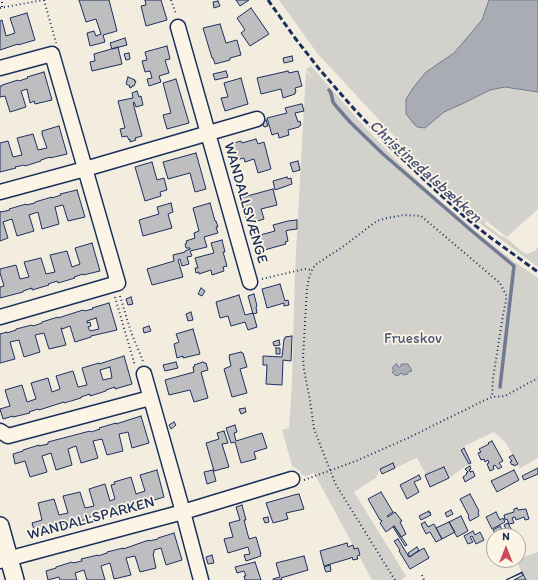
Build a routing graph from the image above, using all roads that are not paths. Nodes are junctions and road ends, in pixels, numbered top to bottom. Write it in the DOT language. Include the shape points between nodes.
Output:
graph roads {
  1 [pos="178,27"];
  2 [pos="0,68"];
  3 [pos="257,119"];
  4 [pos="208,133"];
  5 [pos="85,169"];
  6 [pos="0,192"];
  7 [pos="250,282"];
  8 [pos="0,317"];
  9 [pos="140,372"];
  10 [pos="150,398"];
  11 [pos="0,431"];
  12 [pos="298,480"];
  13 [pos="183,512"];
  14 [pos="0,526"];
  15 [pos="4,560"];
  16 [pos="15,580"];
  17 [pos="201,580"];
  1 -- 4 [label="street, WANDALLSVÆNGE"];
  2 -- 5 [label="street" via="52,54"];
  3 -- 4 [label="street, WANDALLSVÆNGE"];
  4 -- 5 [label="street, WANDALLSVÆNGE"];
  4 -- 7 [label="street, WANDALLSVÆNGE"];
  5 -- 6 [label="street, WANDALLSVÆNGE"];
  5 -- 8 [label="street" via="115,284"];
  9 -- 10 [label="street"];
  10 -- 11 [label="street" via="8,436"];
  10 -- 13 [label="street"];
  12 -- 13 [label="street, WANDALLSPARKEN"];
  13 -- 15 [label="street, WANDALLSPARKEN"];
  13 -- 17 [label="street"];
  14 -- 15 [label="street"];
  15 -- 16 [label="street"];
}
